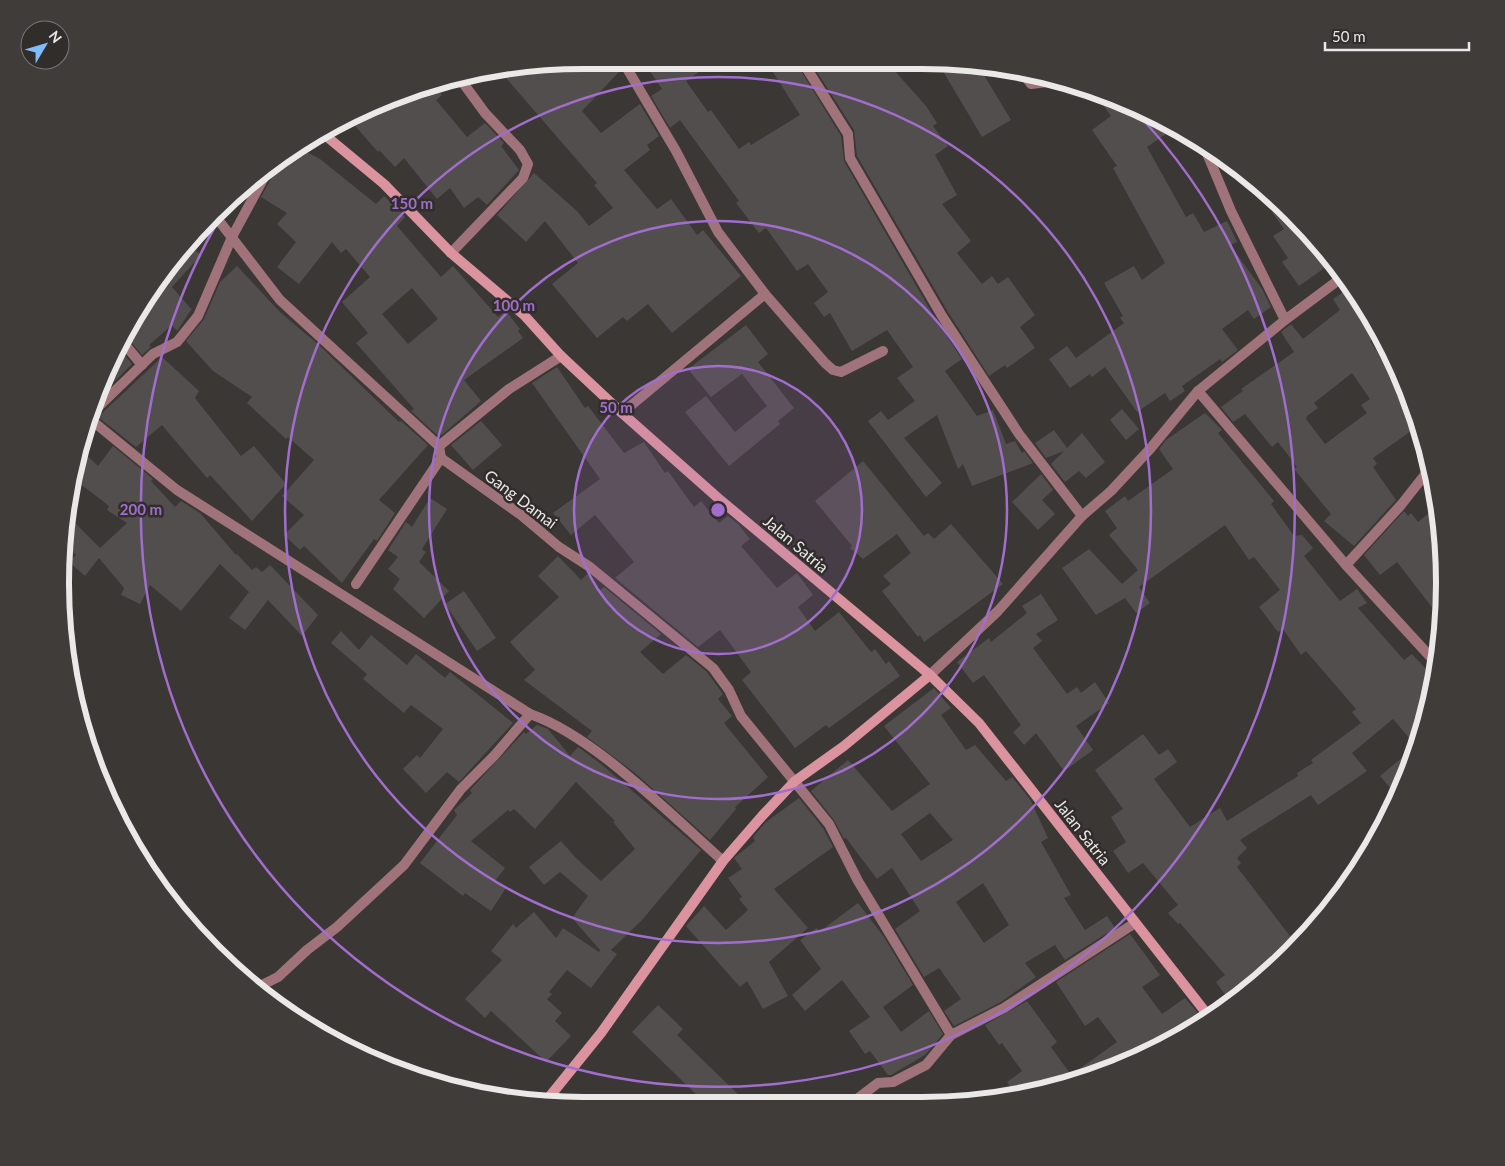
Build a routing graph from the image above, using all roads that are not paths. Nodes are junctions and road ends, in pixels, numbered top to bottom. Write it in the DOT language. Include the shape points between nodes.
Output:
graph roads {
  1 [pos="627,69"];
  2 [pos="807,69"];
  3 [pos="1028,80"];
  4 [pos="463,83"];
  5 [pos="1040,83"];
  6 [pos="327,138"];
  7 [pos="1208,155"];
  8 [pos="263,180"];
  9 [pos="218,220"];
  10 [pos="232,237"];
  11 [pos="451,253"];
  12 [pos="1338,281"];
  13 [pos="765,294"];
  14 [pos="1285,320"];
  15 [pos="127,347"];
  16 [pos="883,351"];
  17 [pos="561,356"];
  18 [pos="142,365"];
  19 [pos="1198,391"];
  20 [pos="101,404"];
  21 [pos="622,413"];
  22 [pos="95,423"];
  23 [pos="439,446"];
  24 [pos="441,458"];
  25 [pos="1424,475"];
  26 [pos="1082,516"];
  27 [pos="1346,565"];
  28 [pos="356,584"];
  29 [pos="1431,657"];
  30 [pos="930,675"];
  31 [pos="530,714"];
  32 [pos="795,781"];
  33 [pos="723,861"];
  34 [pos="1135,922"];
  35 [pos="262,985"];
  36 [pos="1206,1012"];
  37 [pos="951,1035"];
  38 [pos="552,1096"];
  39 [pos="860,1097"];
  1 -- 13 [label="street" via="676,151 718,232"];
  2 -- 26 [label="street" via="848,134 850,158 938,308 1019,434"];
  3 -- 5 [label="street" via="1031,84"];
  4 -- 11 [label="street" via="485,113 520,150 528,164 523,178"];
  6 -- 11 [label="street, Jalan Satria" via="384,184"];
  7 -- 14 [label="street" via="1231,211"];
  8 -- 10 [label="street"];
  9 -- 10 [label="street"];
  10 -- 18 [label="street" via="198,316 176,342 152,354"];
  10 -- 23 [label="street" via="280,300"];
  11 -- 17 [label="street, Jalan Satria" via="524,315"];
  12 -- 14 [label="street"];
  13 -- 16 [label="street" via="833,370 841,372"];
  13 -- 21 [label="street"];
  14 -- 19 [label="street"];
  15 -- 18 [label="street"];
  17 -- 21 [label="street, Jalan Satria"];
  17 -- 23 [label="street" via="509,389"];
  18 -- 20 [label="street"];
  19 -- 26 [label="street" via="1150,449 1111,491"];
  19 -- 27 [label="street"];
  21 -- 30 [label="street, Jalan Satria" via="732,510"];
  22 -- 31 [label="street" via="177,490"];
  23 -- 24 [label="street"];
  24 -- 28 [label="street"];
  24 -- 32 [label="street, Gang Damai" via="590,567 693,649 730,690 741,716"];
  25 -- 27 [label="street"];
  26 -- 30 [label="street" via="998,611"];
  27 -- 29 [label="street"];
  30 -- 32 [label="street" via="844,746"];
  30 -- 34 [label="street, Jalan Satria" via="980,723"];
  31 -- 33 [label="street" via="545,719 590,748 641,788"];
  31 -- 35 [label="street" via="461,789 404,865 278,977"];
  32 -- 33 [label="street"];
  32 -- 37 [label="street, Gang Damai" via="829,824 858,881"];
  33 -- 38 [label="street" via="601,1034"];
  34 -- 36 [label="street, Jalan Satria"];
  34 -- 37 [label="street" via="1004,1008"];
  37 -- 39 [label="street" via="926,1065 893,1082 878,1083"];
}
